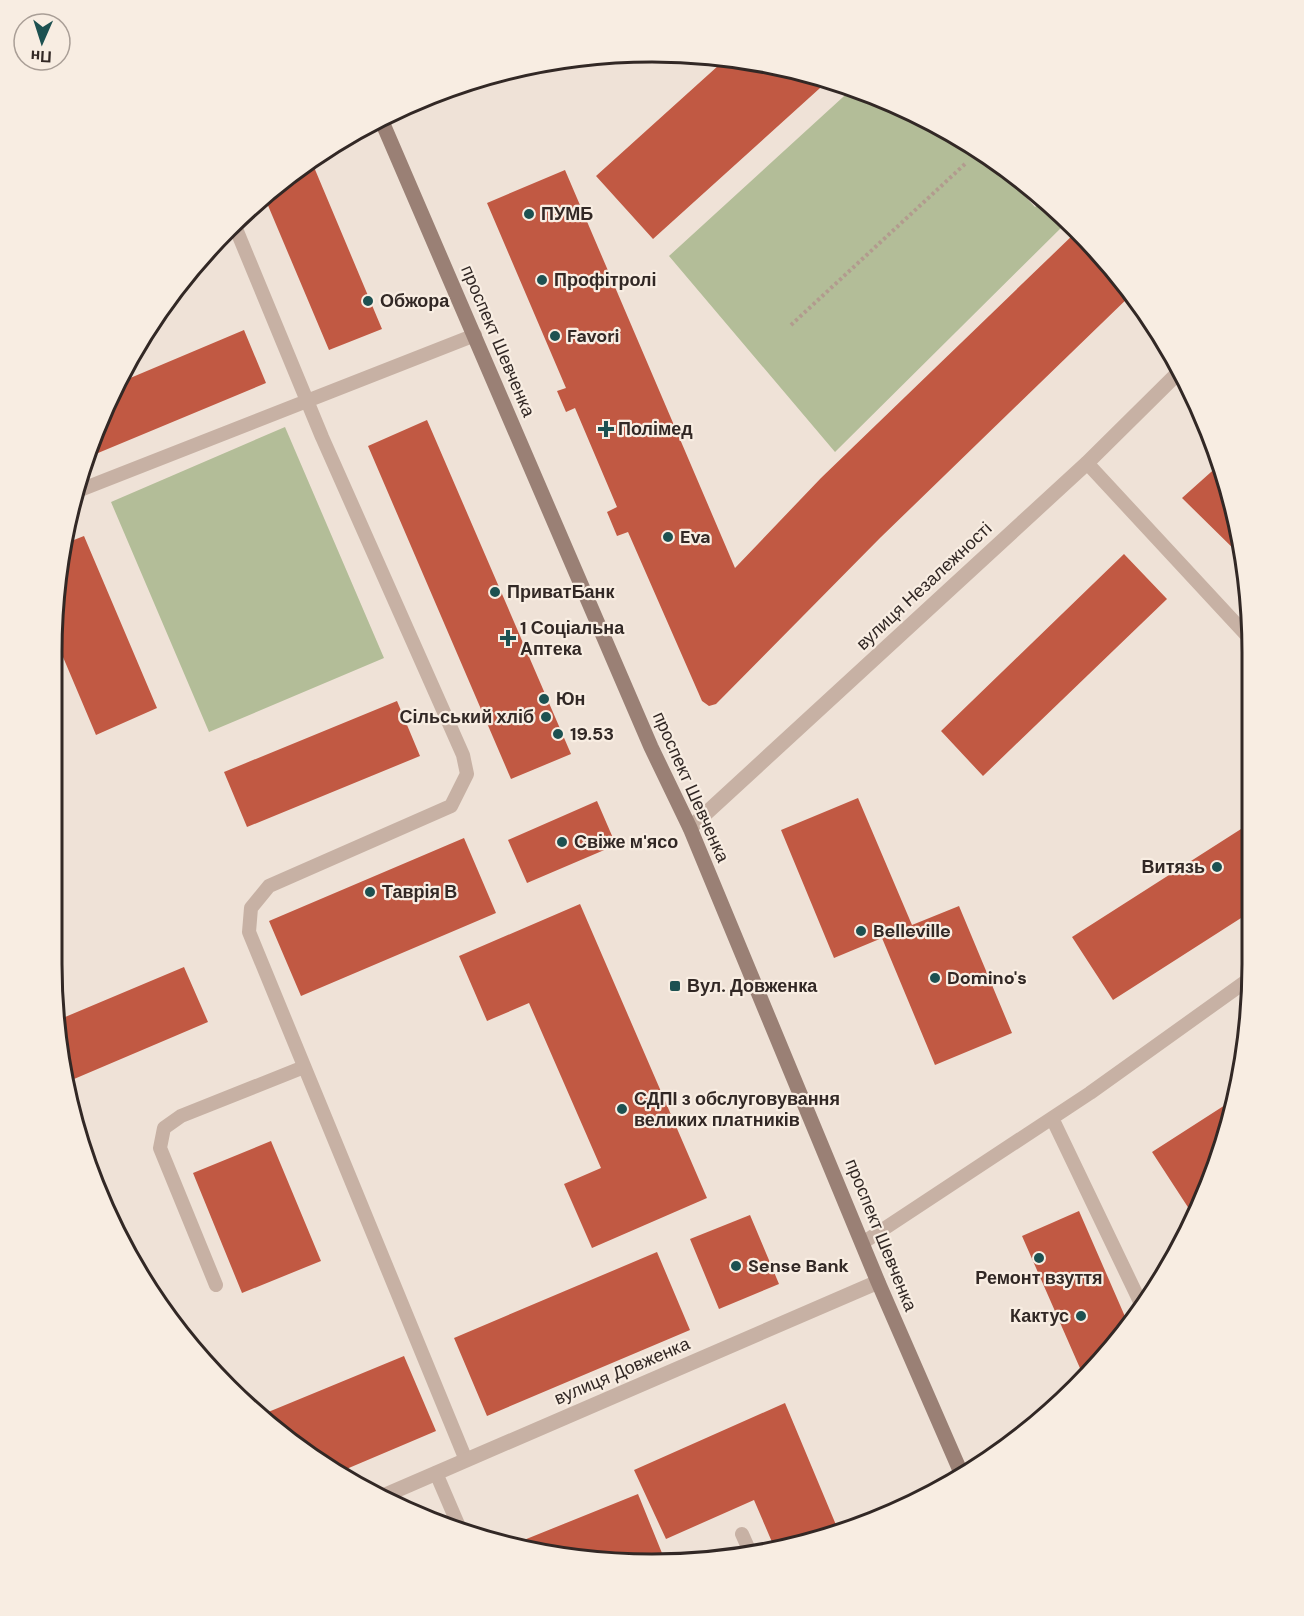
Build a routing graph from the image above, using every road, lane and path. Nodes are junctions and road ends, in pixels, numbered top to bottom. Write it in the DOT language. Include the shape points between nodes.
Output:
graph roads {
  1 [pos="384,126"];
  2 [pos="965,164"];
  3 [pos="237,231"];
  4 [pos="791,325"];
  5 [pos="475,335"];
  6 [pos="1174,377"];
  7 [pos="309,400"];
  8 [pos="1087,463"];
  9 [pos="85,488"];
  10 [pos="1241,630"];
  11 [pos="690,828"];
  12 [pos="1241,984"];
  13 [pos="304,1067"];
  14 [pos="1052,1118"];
  15 [pos="864,1242"];
  16 [pos="878,1282"];
  17 [pos="216,1285"];
  18 [pos="1138,1298"];
  19 [pos="466,1460"];
  20 [pos="959,1468"];
  21 [pos="436,1473"];
  22 [pos="390,1493"];
  23 [pos="457,1521"];
  24 [pos="742,1534"];
  25 [pos="747,1546"];
  1 -- 5 [label="main road, проспект Шевченка"];
  2 -- 4 [label="path"];
  3 -- 7 [label="lane"];
  5 -- 7 [label="lane"];
  5 -- 11 [label="main road, проспект Шевченка" via="651,747"];
  6 -- 8 [label="street, вулиця Незалежності"];
  7 -- 9 [label="lane"];
  7 -- 13 [label="lane" via="463,755 467,774 451,806 269,886 250,908 249,932"];
  8 -- 10 [label="lane"];
  8 -- 11 [label="street, вулиця Незалежності"];
  11 -- 15 [label="main road, проспект Шевченка"];
  12 -- 14 [label="lane"];
  13 -- 17 [label="lane" via="181,1116 164,1128 160,1148"];
  13 -- 19 [label="lane"];
  14 -- 15 [label="lane"];
  14 -- 18 [label="lane"];
  15 -- 16 [label="main road, проспект Шевченка"];
  16 -- 19 [label="street, вулиця Довженка"];
  16 -- 20 [label="main road, проспект Шевченка"];
  19 -- 21 [label="street, вулиця Довженка"];
  21 -- 22 [label="street, вулиця Довженка"];
  21 -- 23 [label="lane"];
  24 -- 25 [label="lane"];
}
